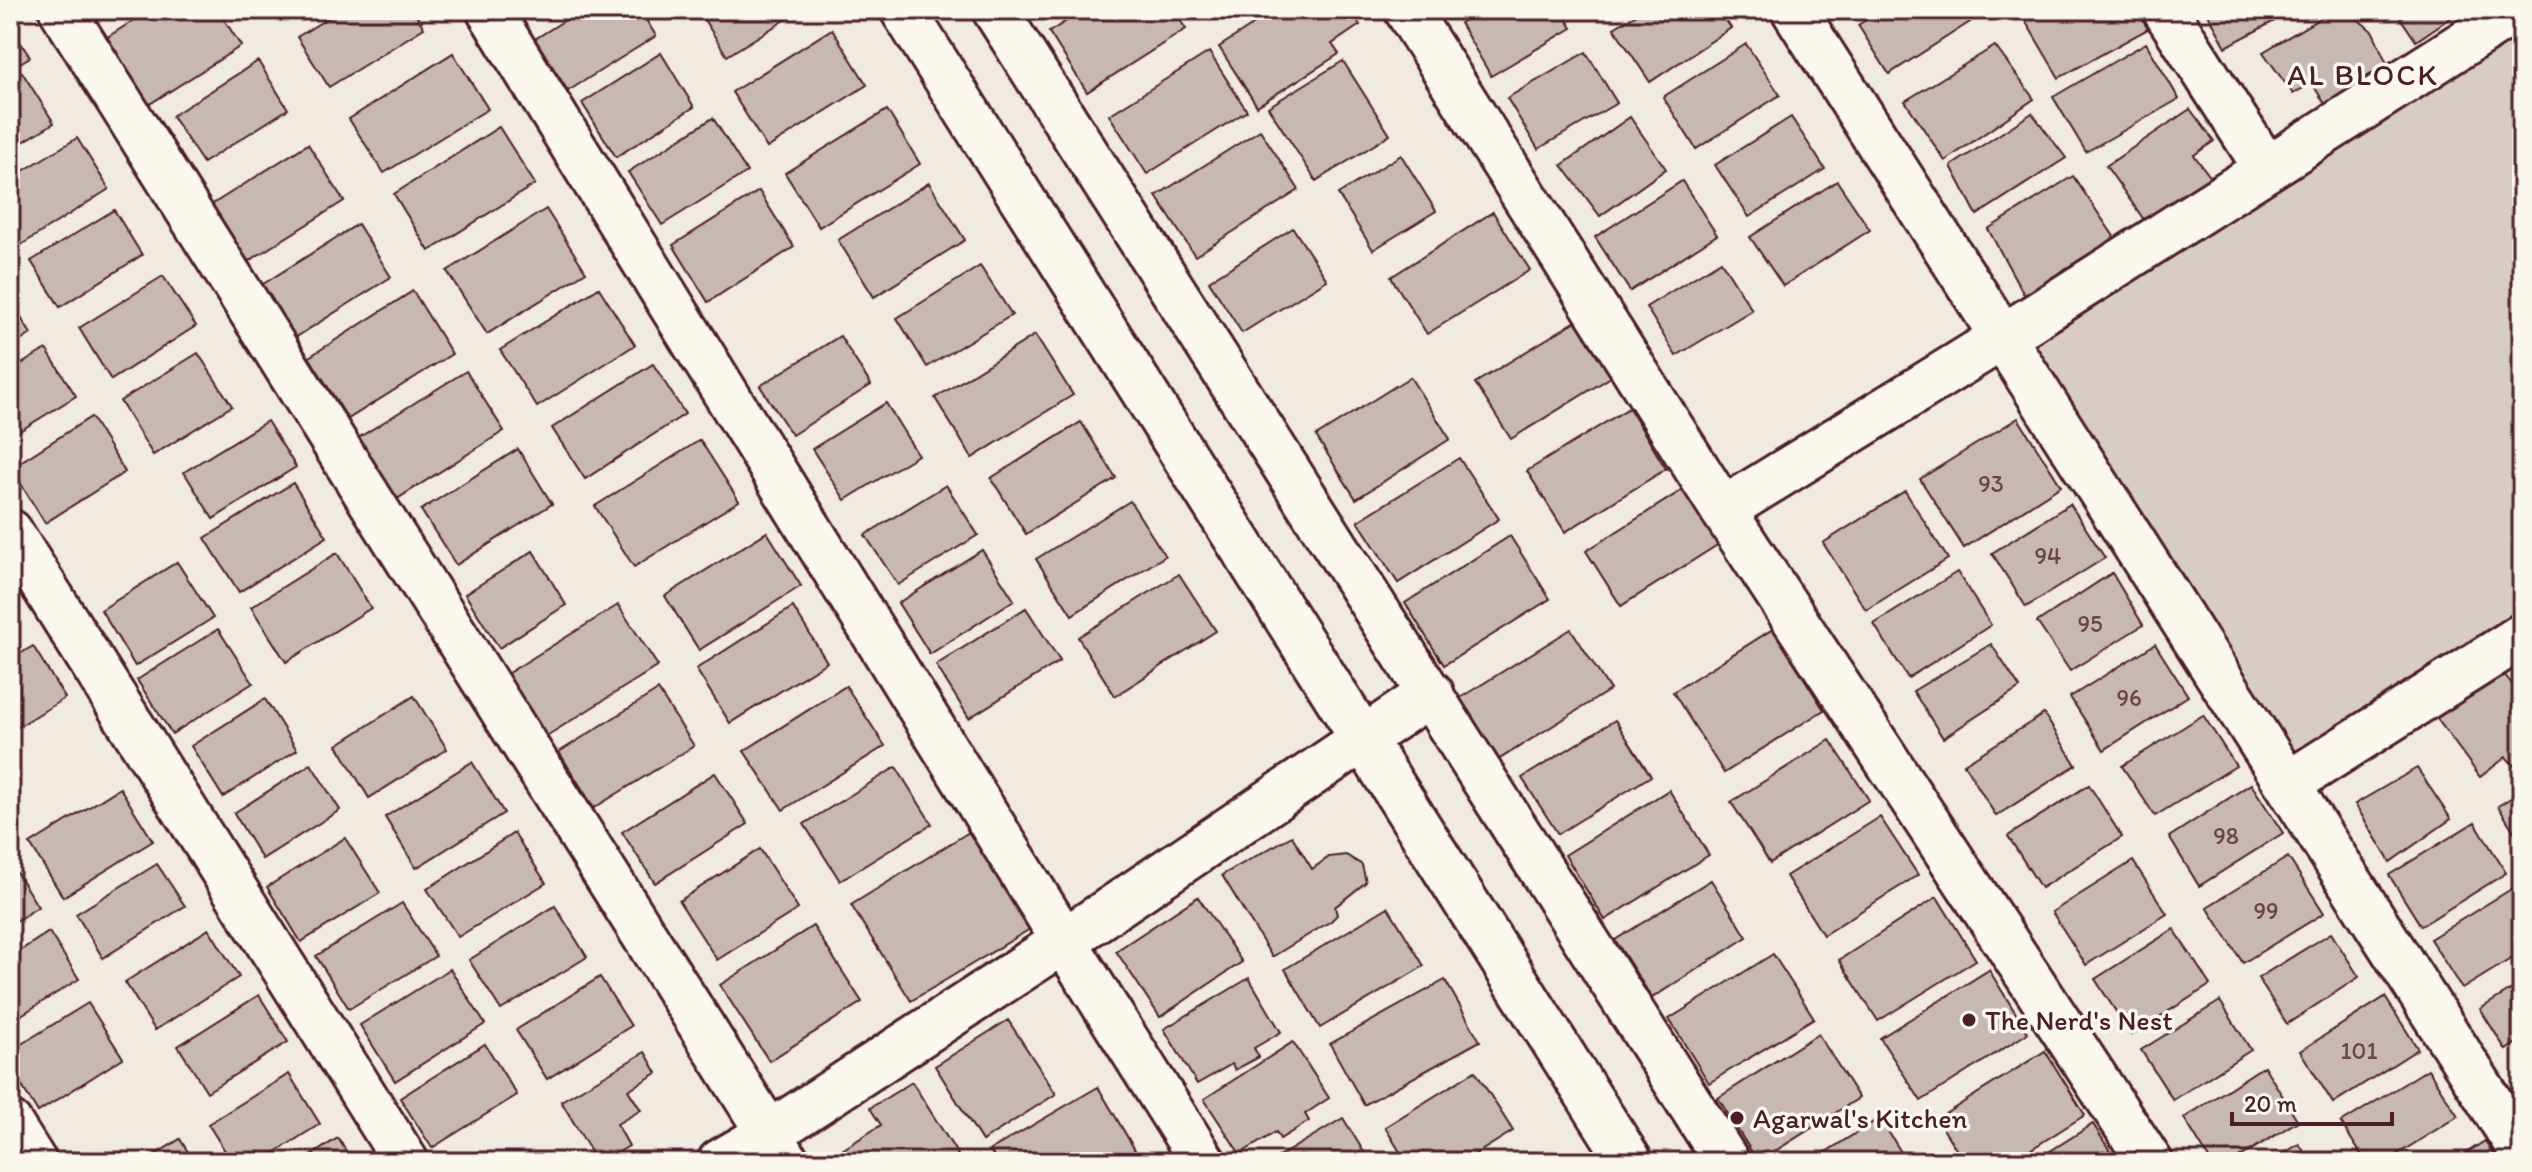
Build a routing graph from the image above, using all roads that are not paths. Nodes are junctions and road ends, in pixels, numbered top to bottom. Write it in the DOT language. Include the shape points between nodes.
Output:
graph roads {
  1 [pos="62,10"];
  2 [pos="489,10"];
  3 [pos="903,10"];
  4 [pos="995,10"];
  5 [pos="1407,10"];
  6 [pos="1794,10"];
  7 [pos="2165,10"];
  8 [pos="2516,10"];
  9 [pos="2266,168"];
  10 [pos="2003,337"];
  11 [pos="1723,510"];
  12 [pos="10,532"];
  13 [pos="2522,636"];
  14 [pos="1431,693"];
  15 [pos="1363,739"];
  16 [pos="2288,784"];
  17 [pos="1064,941"];
  18 [pos="10,1124"];
  19 [pos="778,1148"];
  20 [pos="2522,1152"];
  21 [pos="34,1162"];
  22 [pos="406,1162"];
  23 [pos="720,1162"];
  24 [pos="1203,1162"];
  25 [pos="1630,1162"];
  26 [pos="1727,1162"];
  27 [pos="2150,1162"];
  1 -- 19 [label="street"];
  2 -- 17 [label="street"];
  3 -- 15 [label="street"];
  4 -- 14 [label="street"];
  5 -- 11 [label="street"];
  6 -- 10 [label="street"];
  7 -- 9 [label="street"];
  8 -- 9 [label="street"];
  9 -- 10 [label="street"];
  10 -- 11 [label="street"];
  10 -- 16 [label="street"];
  11 -- 27 [label="street"];
  12 -- 22 [label="street"];
  13 -- 16 [label="street"];
  14 -- 15 [label="street"];
  14 -- 26 [label="street"];
  15 -- 17 [label="street"];
  15 -- 25 [label="street"];
  16 -- 20 [label="street"];
  17 -- 19 [label="street"];
  17 -- 24 [label="street"];
  18 -- 21 [label="street"];
  19 -- 23 [label="street"];
}
